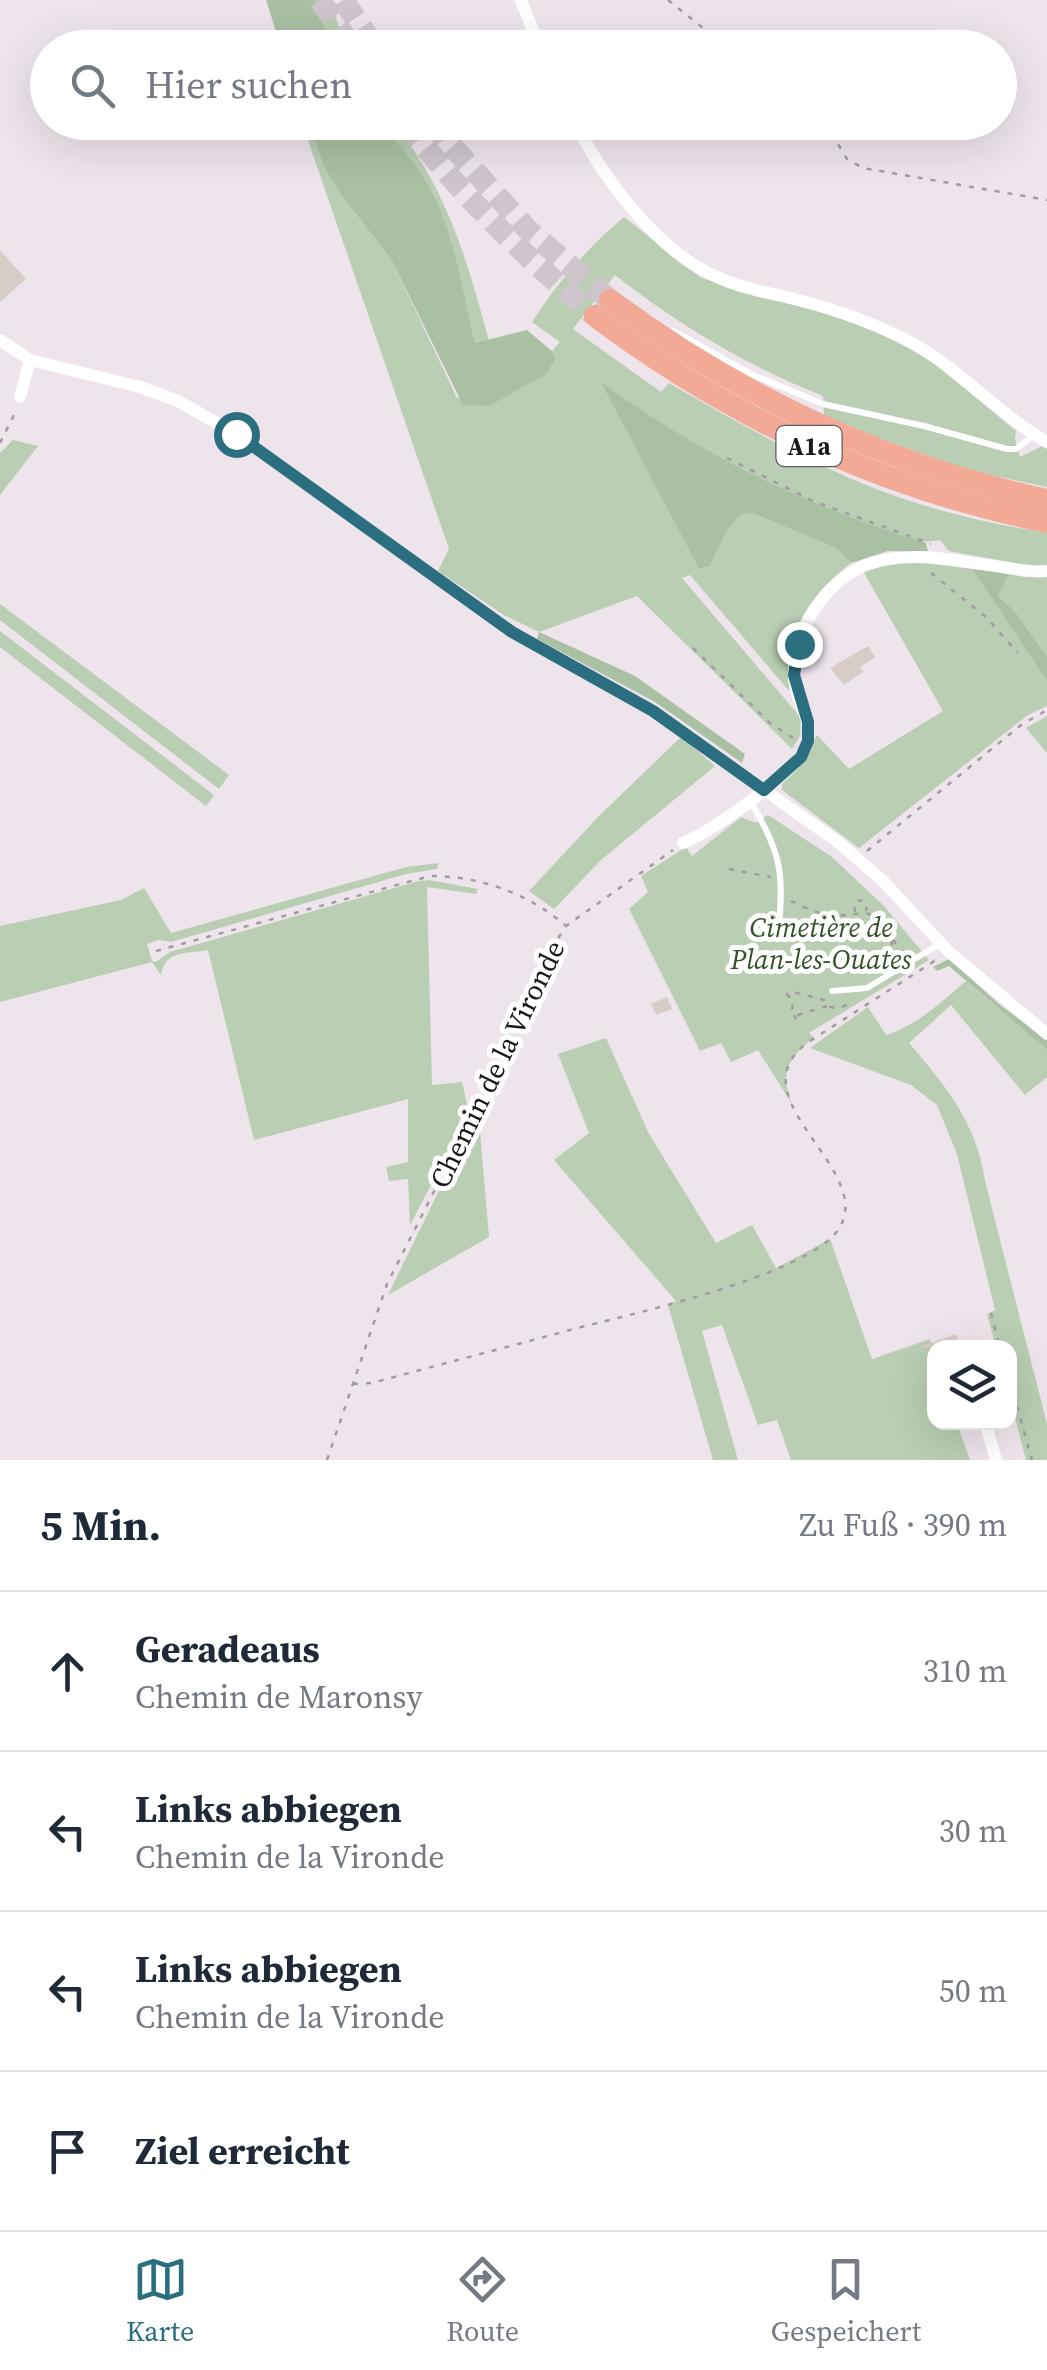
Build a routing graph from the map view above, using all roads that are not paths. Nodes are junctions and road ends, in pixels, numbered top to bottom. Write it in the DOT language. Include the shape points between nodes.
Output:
graph roads {
  1 [pos="522,0"];
  2 [pos="533,30"];
  3 [pos="584,140"];
  4 [pos="603,308"];
  5 [pos="0,340"];
  6 [pos="30,360"];
  7 [pos="20,397"];
  8 [pos="1041,438"];
  9 [pos="1047,500"];
  10 [pos="1047,522"];
  11 [pos="1047,571"];
  12 [pos="764,790"];
  13 [pos="751,800"];
  14 [pos="684,843"];
  15 [pos="779,927"];
  16 [pos="946,948"];
  17 [pos="832,991"];
  18 [pos="1047,1034"];
  19 [pos="986,1430"];
  20 [pos="996,1460"];
  1 -- 2 [label="street"];
  3 -- 8 [label="street" via="622,198 695,265 902,339"];
  4 -- 8 [label="lane" via="822,404 1007,449"];
  4 -- 9 [label="highway, A1a" via="822,428 941,473"];
  4 -- 10 [label="highway, A1a" via="697,387 796,440 902,483"];
  5 -- 6 [label="street"];
  6 -- 7 [label="street"];
  6 -- 12 [label="street" via="140,387 214,420 512,632 653,711"];
  11 -- 12 [label="street" via="889,558 833,587 799,644 794,675 808,741 801,757"];
  12 -- 13 [label="street"];
  12 -- 16 [label="street" via="859,859"];
  13 -- 14 [label="street"];
  13 -- 15 [label="lane" via="778,853"];
  16 -- 17 [label="lane" via="885,980"];
  16 -- 18 [label="street"];
  19 -- 20 [label="street"];
}
